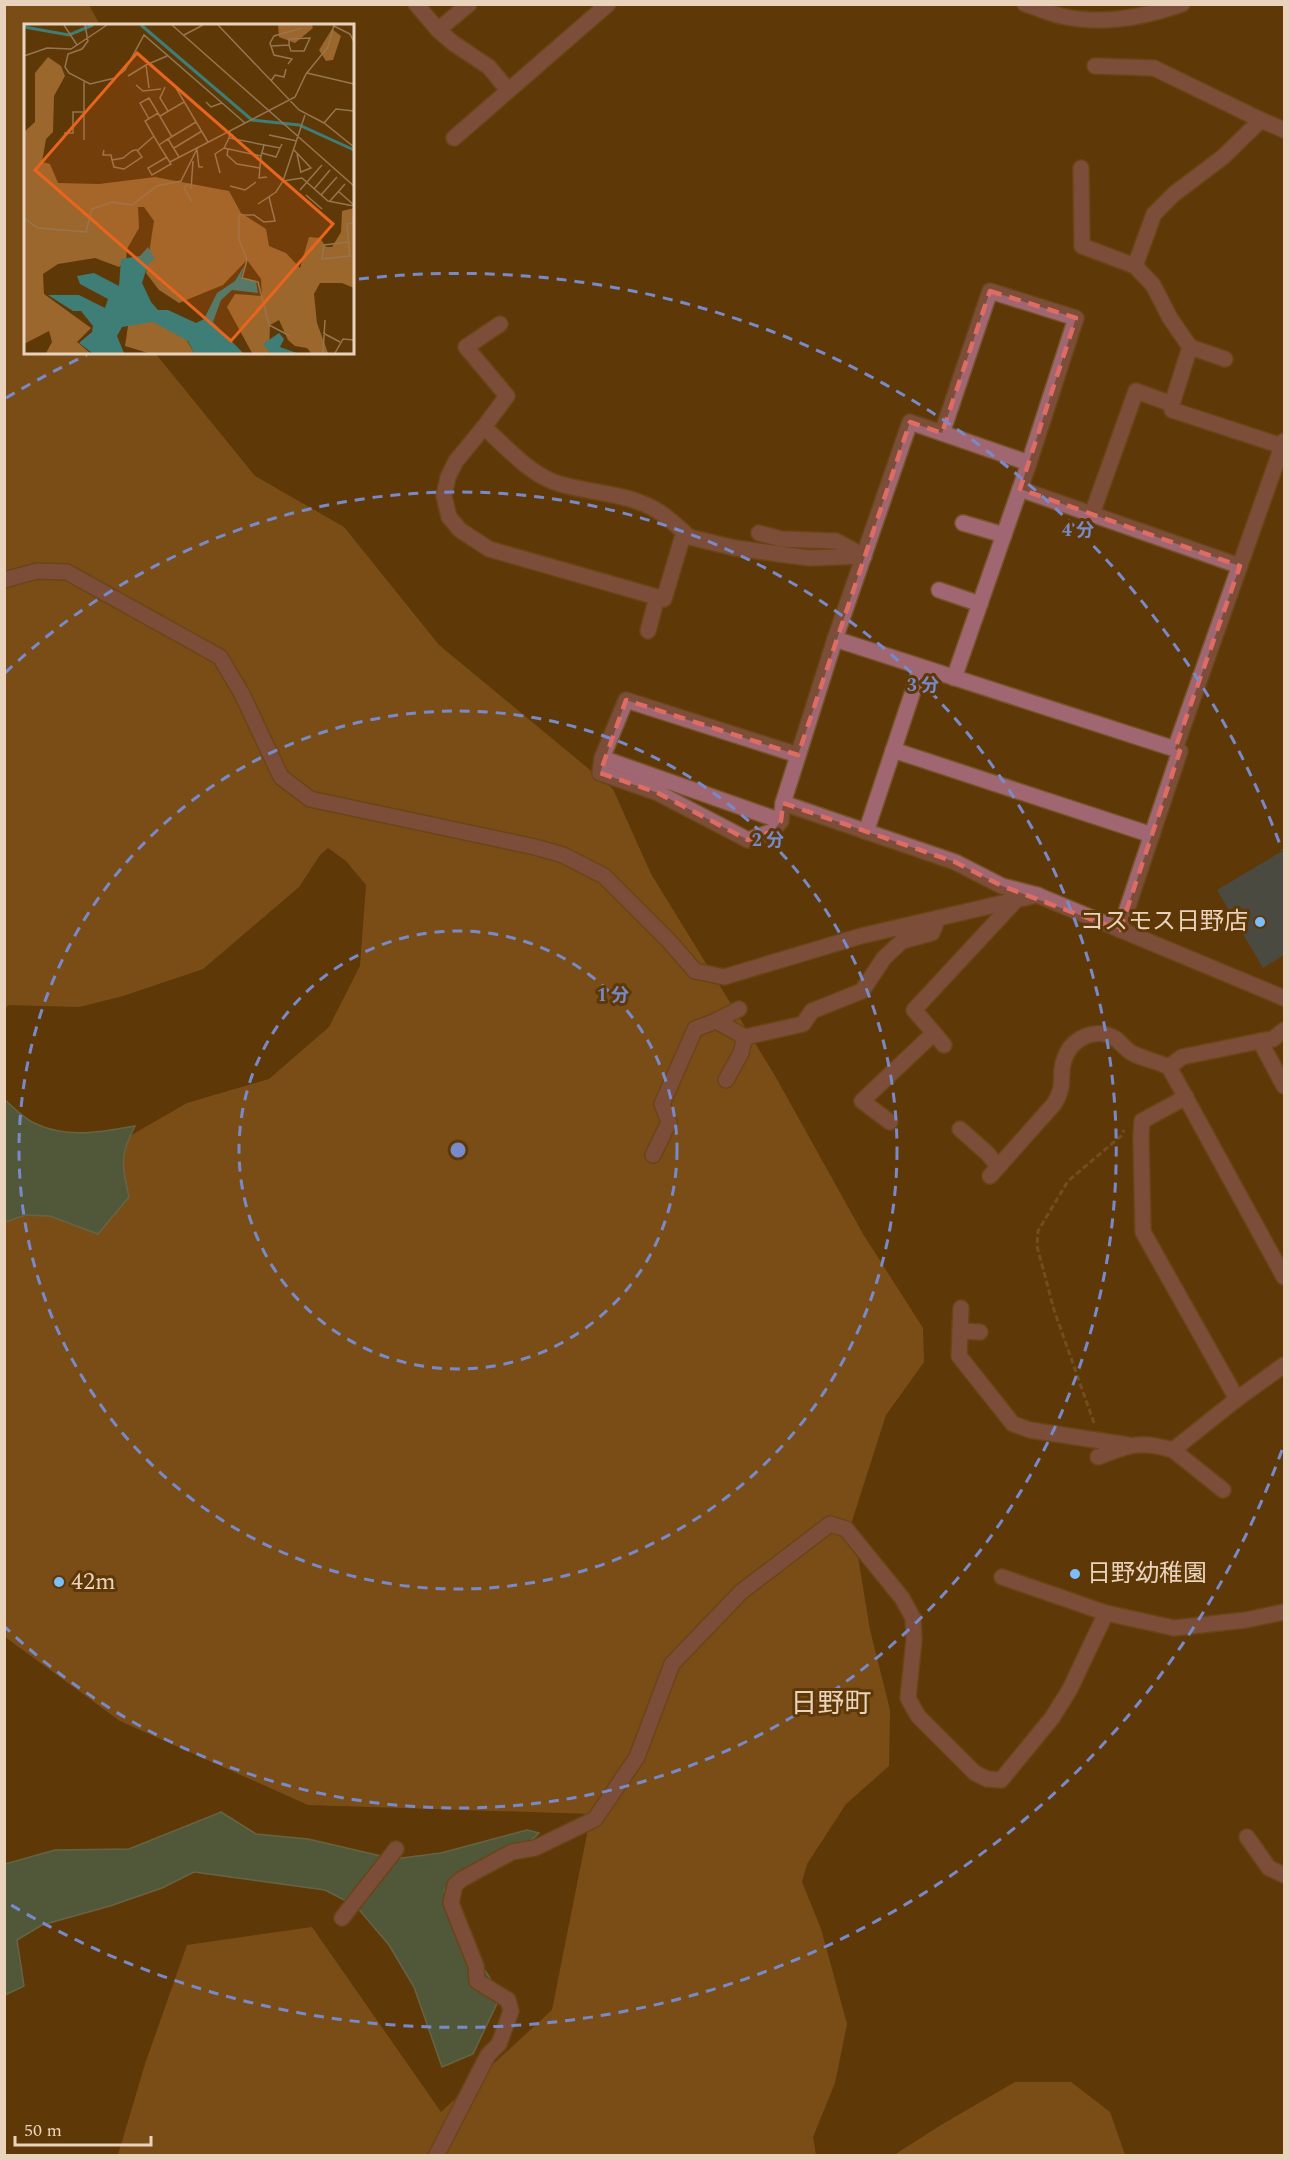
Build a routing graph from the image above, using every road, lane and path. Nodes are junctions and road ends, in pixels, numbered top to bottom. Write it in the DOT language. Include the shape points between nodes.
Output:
graph roads {
  1 [pos="416,4"];
  2 [pos="469,4"];
  3 [pos="608,4"];
  4 [pos="1025,4"];
  5 [pos="1182,4"];
  6 [pos="438,30"];
  7 [pos="1095,66"];
  8 [pos="508,90"];
  9 [pos="1261,120"];
  10 [pos="1284,130"];
  11 [pos="454,138"];
  12 [pos="1081,168"];
  13 [pos="1135,266"];
  14 [pos="500,324"];
  15 [pos="1190,347"];
  16 [pos="1225,359"];
  17 [pos="1172,404"];
  18 [pos="484,428"];
  19 [pos="942,433"];
  20 [pos="1283,443"];
  21 [pos="1029,463"];
  22 [pos="1020,489"];
  23 [pos="1092,514"];
  24 [pos="963,523"];
  25 [pos="684,532"];
  26 [pos="759,533"];
  27 [pos="1004,536"];
  28 [pos="864,556"];
  29 [pos="1240,566"];
  30 [pos="4,580"];
  31 [pos="939,590"];
  32 [pos="657,597"];
  33 [pos="980,604"];
  34 [pos="648,631"];
  35 [pos="835,639"];
  36 [pos="921,667"];
  37 [pos="954,678"];
  38 [pos="1175,748"];
  39 [pos="893,750"];
  40 [pos="798,756"];
  41 [pos="602,758"];
  42 [pos="783,803"];
  43 [pos="781,821"];
  44 [pos="866,832"];
  45 [pos="1152,835"];
  46 [pos="1037,895"];
  47 [pos="1017,899"];
  48 [pos="938,918"];
  49 [pos="1120,930"];
  50 [pos="1284,998"];
  51 [pos="739,1009"];
  52 [pos="716,1021"];
  53 [pos="1284,1030"];
  54 [pos="934,1033"];
  55 [pos="745,1037"];
  56 [pos="1260,1041"];
  57 [pos="944,1045"];
  58 [pos="1169,1067"];
  59 [pos="726,1080"];
  60 [pos="1284,1086"];
  61 [pos="1186,1097"];
  62 [pos="1142,1121"];
  63 [pos="890,1122"];
  64 [pos="960,1129"];
  65 [pos="653,1155"];
  66 [pos="1284,1277"];
  67 [pos="960,1308"];
  68 [pos="960,1331"];
  69 [pos="980,1332"];
  70 [pos="1284,1365"];
  71 [pos="1237,1399"];
  72 [pos="1100,1441"];
  73 [pos="1128,1445"];
  74 [pos="1173,1450"];
  75 [pos="1098,1457"];
  76 [pos="1222,1490"];
  77 [pos="1002,1577"];
  78 [pos="1284,1612"];
  79 [pos="1106,1613"];
  80 [pos="1247,1837"];
  81 [pos="396,1849"];
  82 [pos="1284,1875"];
  83 [pos="342,1918"];
  84 [pos="436,2156"];
  1 -- 6 [label="street"];
  2 -- 6 [label="street"];
  3 -- 8 [label="street"];
  4 -- 5 [label="street" via="1062,16 1115,21"];
  6 -- 8 [label="street" via="489,67"];
  7 -- 9 [label="street" via="1154,68"];
  8 -- 11 [label="street"];
  9 -- 10 [label="street"];
  9 -- 13 [label="street" via="1154,214"];
  12 -- 13 [label="street" via="1082,246"];
  13 -- 15 [label="street" via="1153,285"];
  14 -- 18 [label="street" via="466,347 507,396"];
  15 -- 16 [label="street"];
  15 -- 17 [label="street"];
  17 -- 20 [label="street" via="1172,410"];
  17 -- 23 [label="street" via="1136,391"];
  18 -- 25 [label="street" via="553,481 644,503"];
  18 -- 32 [label="street" via="456,461 448,477 444,496 449,517 460,530 489,549"];
  19 -- 21 [label="street"];
  19 -- 21 [label="street" via="990,291 1076,318"];
  19 -- 28 [label="street" via="910,422"];
  20 -- 29 [label="street"];
  21 -- 22 [label="street"];
  22 -- 23 [label="street"];
  22 -- 27 [label="street"];
  23 -- 29 [label="street"];
  24 -- 27 [label="street"];
  25 -- 28 [label="street" via="689,537 735,548 809,558"];
  25 -- 32 [label="street" via="664,599"];
  26 -- 28 [label="street" via="781,539 836,541"];
  27 -- 33 [label="street"];
  28 -- 35 [label="street"];
  29 -- 38 [label="street"];
  30 -- 48 [label="street" via="37,571 67,572 220,657 281,777 310,799 563,855 604,876 695,970 724,976"];
  31 -- 33 [label="street"];
  32 -- 34 [label="street"];
  33 -- 37 [label="street"];
  35 -- 36 [label="street"];
  35 -- 40 [label="street"];
  36 -- 37 [label="street"];
  36 -- 39 [label="street"];
  37 -- 38 [label="street"];
  38 -- 45 [label="street" via="1180,751"];
  39 -- 44 [label="street"];
  39 -- 45 [label="street"];
  40 -- 41 [label="street" via="626,700"];
  40 -- 42 [label="street"];
  41 -- 43 [label="street"];
  41 -- 43 [label="street" via="600,773 658,793 748,840 773,831"];
  42 -- 43 [label="street"];
  42 -- 44 [label="street"];
  44 -- 46 [label="street" via="955,862 1002,886"];
  45 -- 49 [label="street"];
  46 -- 47 [label="street"];
  46 -- 49 [label="street"];
  47 -- 48 [label="street"];
  47 -- 54 [label="street" via="914,1010"];
  48 -- 55 [label="street" via="932,933 902,942 884,958 862,991 812,1011 803,1024"];
  49 -- 50 [label="street"];
  51 -- 52 [label="street"];
  52 -- 55 [label="street"];
  52 -- 65 [label="street" via="695,1029 662,1104 669,1122"];
  53 -- 56 [label="street" via="1273,1039"];
  54 -- 57 [label="street"];
  54 -- 63 [label="street" via="862,1101"];
  55 -- 59 [label="street"];
  56 -- 58 [label="street" via="1182,1056"];
  56 -- 60 [label="street"];
  58 -- 61 [label="street"];
  58 -- 64 [label="street" via="1132,1053 1115,1039 1099,1033 1081,1038 1068,1049 1061,1092 1054,1104 994,1171 987,1154"];
  61 -- 62 [label="street"];
  61 -- 66 [label="street"];
  62 -- 71 [label="street" via="1143,1232"];
  62 -- 72 [label="path" via="1131,1118 1121,1136 1068,1181 1038,1230 1037,1246 1054,1310"];
  67 -- 68 [label="street"];
  68 -- 69 [label="street"];
  68 -- 72 [label="street" via="959,1356 1013,1424"];
  70 -- 71 [label="street"];
  71 -- 74 [label="street"];
  72 -- 73 [label="street"];
  73 -- 74 [label="street" via="1153,1444"];
  73 -- 75 [label="street"];
  74 -- 76 [label="street"];
  77 -- 79 [label="street"];
  78 -- 79 [label="street" via="1174,1628"];
  79 -- 84 [label="street" via="1052,1718 1001,1780 975,1773 918,1716 908,1698 913,1618 902,1598 846,1529 830,1524 741,1592 672,1664 637,1757 596,1820 535,1848 512,1852 455,1885 451,1903 476,1966 477,1981 508,2000 511,2011 499,2044 488,2055"];
  80 -- 82 [label="street" via="1269,1868"];
  81 -- 83 [label="street"];
}
